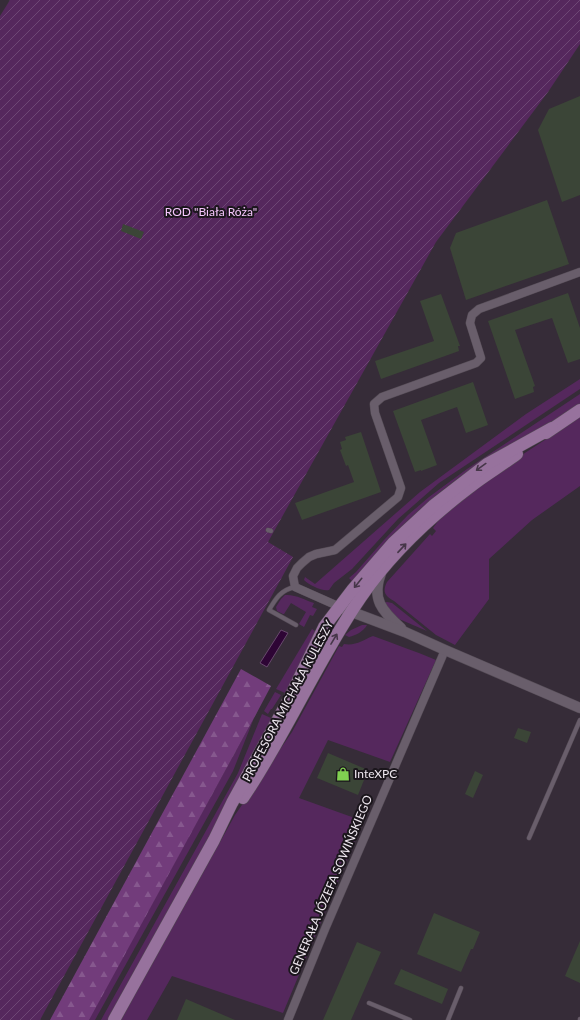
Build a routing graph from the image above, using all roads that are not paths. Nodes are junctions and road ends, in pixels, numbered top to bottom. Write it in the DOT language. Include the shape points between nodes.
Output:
graph roads {
  1 [pos="580,272"];
  2 [pos="580,410"];
  3 [pos="552,428"];
  4 [pos="382,571"];
  5 [pos="295,584"];
  6 [pos="346,610"];
  7 [pos="296,625"];
  8 [pos="405,632"];
  9 [pos="445,650"];
  10 [pos="580,708"];
  11 [pos="580,720"];
  12 [pos="529,838"];
  13 [pos="214,840"];
  14 [pos="462,988"];
  15 [pos="369,1003"];
  16 [pos="114,1020"];
  17 [pos="288,1020"];
  18 [pos="410,1020"];
  19 [pos="448,1020"];
  1 -- 5 [label="street" via="479,309 472,315 470,323 481,358 476,363 382,397 374,404 400,488 398,496 335,550 309,557 302,563"];
  2 -- 3 [label="main road, PROFESORA MICHAŁA KULESZY"];
  4 -- 3 [label="main road, PROFESORA MICHAŁA KULESZY, one-way" via="403,547 449,504"];
  3 -- 6 [label="main road, PROFESORA MICHAŁA KULESZY, one-way" via="486,464 434,505 392,543 366,574"];
  4 -- 6 [label="main road, PROFESORA MICHAŁA KULESZY" via="362,596"];
  4 -- 8 [label="street" via="377,587 379,602 389,617"];
  5 -- 6 [label="street"];
  5 -- 7 [label="lane" via="278,595 269,610"];
  6 -- 8 [label="street"];
  13 -- 6 [label="main road, PROFESORA MICHAŁA KULESZY, one-way" via="261,771 331,645"];
  6 -- 13 [label="main road, PROFESORA MICHAŁA KULESZY" via="324,627"];
  8 -- 9 [label="street"];
  9 -- 10 [label="street"];
  9 -- 17 [label="street, GENERAŁA JÓZEFA SOWIŃSKIEGO"];
  11 -- 12 [label="lane"];
  13 -- 16 [label="main road, PROFESORA MICHAŁA KULESZY"];
  14 -- 19 [label="lane"];
  15 -- 18 [label="lane"];
}
